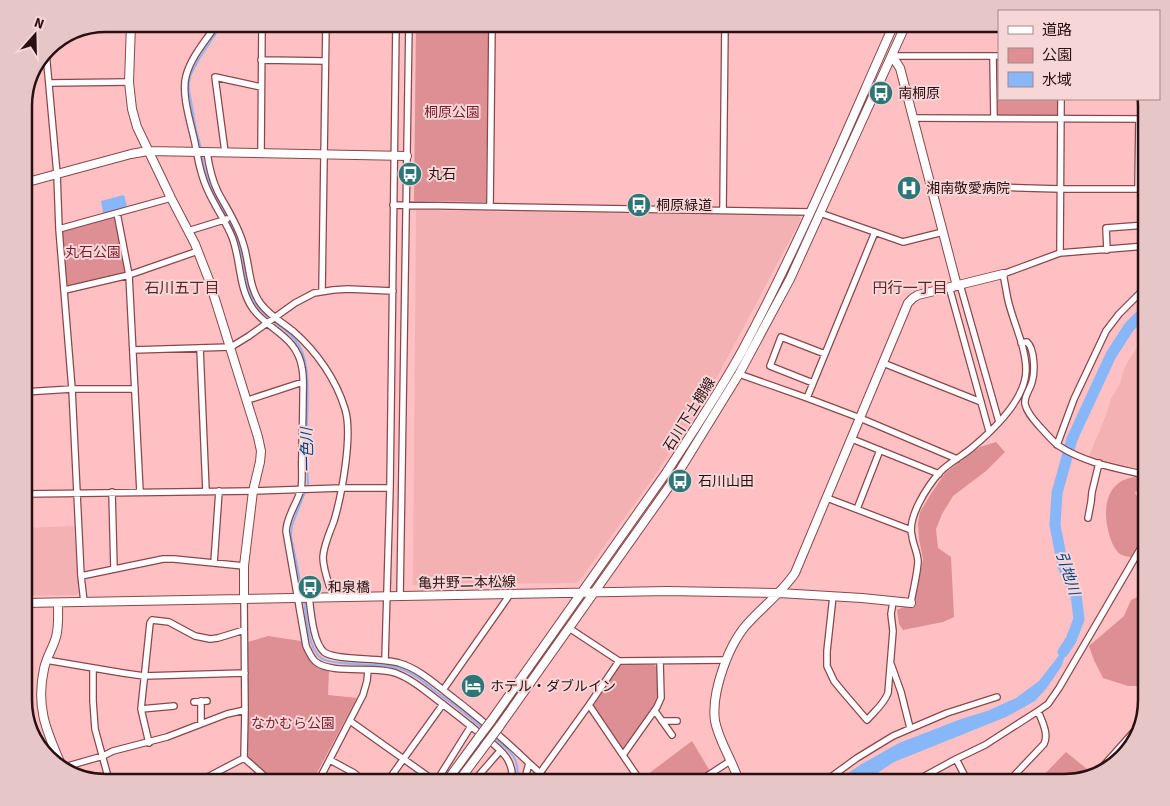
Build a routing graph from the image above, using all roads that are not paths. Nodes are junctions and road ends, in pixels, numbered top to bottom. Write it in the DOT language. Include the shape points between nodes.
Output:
graph roads {
  1 [pos="131,32"];
  2 [pos="212,32"];
  3 [pos="262,32"];
  4 [pos="326,32"];
  5 [pos="396,32"];
  6 [pos="409,32"];
  7 [pos="492,32"];
  8 [pos="725,32"];
  9 [pos="890,32"];
  10 [pos="902,32"];
  11 [pos="892,56"];
  12 [pos="996,56"];
  13 [pos="261,60"];
  14 [pos="325,61"];
  15 [pos="47,63"];
  16 [pos="129,82"];
  17 [pos="49,83"];
  18 [pos="261,87"];
  19 [pos="1061,100"];
  20 [pos="913,118"];
  21 [pos="994,118"];
  22 [pos="1138,119"];
  23 [pos="1061,120"];
  24 [pos="148,151"];
  25 [pos="202,152"];
  26 [pos="226,152"];
  27 [pos="261,153"];
  28 [pos="324,153"];
  29 [pos="395,156"];
  30 [pos="407,156"];
  31 [pos="58,174"];
  32 [pos="33,181"];
  33 [pos="930,186"];
  34 [pos="1060,189"];
  35 [pos="1138,189"];
  36 [pos="171,198"];
  37 [pos="393,205"];
  38 [pos="406,205"];
  39 [pos="490,206"];
  40 [pos="723,210"];
  41 [pos="811,212"];
  42 [pos="117,213"];
  43 [pos="820,213"];
  44 [pos="232,218"];
  45 [pos="223,220"];
  46 [pos="1138,226"];
  47 [pos="59,229"];
  48 [pos="188,231"];
  49 [pos="875,232"];
  50 [pos="943,232"];
  51 [pos="1138,247"];
  52 [pos="1107,250"];
  53 [pos="198,251"];
  54 [pos="1060,253"];
  55 [pos="1003,274"];
  56 [pos="129,275"];
  57 [pos="957,286"];
  58 [pos="65,290"];
  59 [pos="322,291"];
  60 [pos="393,291"];
  61 [pos="1138,295"];
  62 [pos="275,318"];
  63 [pos="267,323"];
  64 [pos="1021,343"];
  65 [pos="231,347"];
  66 [pos="200,348"];
  67 [pos="133,350"];
  68 [pos="825,354"];
  69 [pos="884,363"];
  70 [pos="739,374"];
  71 [pos="303,382"];
  72 [pos="813,383"];
  73 [pos="72,389"];
  74 [pos="135,389"];
  75 [pos="33,391"];
  76 [pos="807,398"];
  77 [pos="248,400"];
  78 [pos="981,402"];
  79 [pos="860,418"];
  80 [pos="999,422"];
  81 [pos="989,431"];
  82 [pos="852,439"];
  83 [pos="1058,445"];
  84 [pos="880,450"];
  85 [pos="957,459"];
  86 [pos="1099,464"];
  87 [pos="1138,473"];
  88 [pos="939,474"];
  89 [pos="304,488"];
  90 [pos="341,488"];
  91 [pos="390,488"];
  92 [pos="206,491"];
  93 [pos="219,491"];
  94 [pos="253,491"];
  95 [pos="112,492"];
  96 [pos="140,492"];
  97 [pos="77,493"];
  98 [pos="33,494"];
  99 [pos="826,498"];
  100 [pos="857,509"];
  101 [pos="1088,518"];
  102 [pos="911,530"];
  103 [pos="1138,553"];
  104 [pos="214,562"];
  105 [pos="244,566"];
  106 [pos="114,569"];
  107 [pos="81,576"];
  108 [pos="594,592"];
  109 [pos="511,593"];
  110 [pos="582,593"];
  111 [pos="779,593"];
  112 [pos="387,596"];
  113 [pos="400,596"];
  114 [pos="833,596"];
  115 [pos="333,597"];
  116 [pos="304,598"];
  117 [pos="244,599"];
  118 [pos="84,602"];
  119 [pos="893,602"];
  120 [pos="33,603"];
  121 [pos="58,603"];
  122 [pos="911,603"];
  123 [pos="569,628"];
  124 [pos="244,630"];
  125 [pos="46,660"];
  126 [pos="385,660"];
  127 [pos="726,660"];
  128 [pos="890,660"];
  129 [pos="619,661"];
  130 [pos="660,661"];
  131 [pos="93,668"];
  132 [pos="368,670"];
  133 [pos="245,673"];
  134 [pos="144,676"];
  135 [pos="443,690"];
  136 [pos="997,697"];
  137 [pos="201,701"];
  138 [pos="443,704"];
  139 [pos="589,705"];
  140 [pos="174,706"];
  141 [pos="141,709"];
  142 [pos="245,710"];
  143 [pos="655,711"];
  144 [pos="1038,711"];
  145 [pos="350,720"];
  146 [pos="662,721"];
  147 [pos="677,721"];
  148 [pos="201,724"];
  149 [pos="471,726"];
  150 [pos="910,728"];
  151 [pos="672,735"];
  152 [pos="148,742"];
  153 [pos="500,751"];
  154 [pos="55,752"];
  155 [pos="623,755"];
  156 [pos="103,756"];
  157 [pos="244,758"];
  158 [pos="404,759"];
  159 [pos="956,759"];
  160 [pos="330,760"];
  161 [pos="730,761"];
  162 [pos="529,763"];
  163 [pos="72,765"];
  164 [pos="540,773"];
  165 [pos="108,774"];
  166 [pos="213,774"];
  167 [pos="262,774"];
  168 [pos="322,774"];
  169 [pos="355,774"];
  170 [pos="393,774"];
  171 [pos="425,774"];
  172 [pos="441,774"];
  173 [pos="452,774"];
  174 [pos="464,774"];
  175 [pos="480,774"];
  176 [pos="512,774"];
  177 [pos="526,774"];
  178 [pos="636,774"];
  179 [pos="710,774"];
  180 [pos="736,774"];
  181 [pos="835,774"];
  182 [pos="933,774"];
  183 [pos="964,774"];
  184 [pos="1016,774"];
  1 -- 16 [label="street"];
  2 -- 25 [label="street" via="191,65 185,82 190,122"];
  3 -- 13 [label="street"];
  4 -- 14 [label="street"];
  5 -- 29 [label="street"];
  6 -- 30 [label="street"];
  7 -- 39 [label="street"];
  8 -- 40 [label="street"];
  9 -- 41 [label="street, 石川下土棚線"];
  10 -- 11 [label="street, 石川下土棚線"];
  11 -- 12 [label="street"];
  11 -- 20 [label="street" via="900,68"];
  11 -- 43 [label="street, 石川下土棚線"];
  12 -- 21 [label="street"];
  13 -- 14 [label="street"];
  13 -- 18 [label="street"];
  14 -- 28 [label="street"];
  15 -- 17 [label="street"];
  16 -- 17 [label="street"];
  16 -- 24 [label="street" via="132,109"];
  17 -- 31 [label="street"];
  18 -- 26 [label="street" via="215,77"];
  18 -- 27 [label="street"];
  19 -- 23 [label="street"];
  20 -- 21 [label="street"];
  20 -- 33 [label="street"];
  21 -- 23 [label="street"];
  22 -- 23 [label="street"];
  23 -- 34 [label="street"];
  24 -- 25 [label="street"];
  24 -- 31 [label="street"];
  24 -- 36 [label="street"];
  25 -- 26 [label="street"];
  25 -- 44 [label="street"];
  25 -- 45 [label="street" via="203,180"];
  26 -- 27 [label="street"];
  27 -- 28 [label="street"];
  28 -- 29 [label="street"];
  28 -- 59 [label="street"];
  29 -- 30 [label="street"];
  29 -- 37 [label="street"];
  30 -- 38 [label="street"];
  31 -- 32 [label="street"];
  31 -- 47 [label="street"];
  33 -- 34 [label="street"];
  33 -- 50 [label="street"];
  34 -- 35 [label="street"];
  34 -- 54 [label="street"];
  36 -- 42 [label="street"];
  36 -- 48 [label="street"];
  37 -- 38 [label="street"];
  37 -- 60 [label="street"];
  38 -- 39 [label="street"];
  38 -- 113 [label="street"];
  39 -- 40 [label="street"];
  40 -- 41 [label="street"];
  41 -- 110 [label="street, 石川下土棚線" via="741,352 666,473"];
  42 -- 47 [label="street"];
  42 -- 56 [label="street"];
  43 -- 49 [label="street"];
  43 -- 70 [label="street, 石川下土棚線" via="790,279"];
  44 -- 45 [label="street"];
  44 -- 62 [label="street" via="243,243 256,296"];
  45 -- 48 [label="street"];
  45 -- 63 [label="street" via="236,248 245,294"];
  46 -- 52 [label="street" via="1106,228"];
  47 -- 58 [label="street"];
  48 -- 53 [label="street"];
  49 -- 50 [label="street" via="903,242"];
  49 -- 68 [label="street"];
  50 -- 57 [label="street"];
  51 -- 52 [label="street"];
  52 -- 54 [label="street"];
  53 -- 56 [label="street"];
  53 -- 65 [label="street"];
  54 -- 55 [label="street"];
  55 -- 57 [label="street"];
  55 -- 64 [label="street"];
  56 -- 58 [label="street"];
  56 -- 67 [label="street"];
  57 -- 69 [label="street" via="918,295 908,303"];
  57 -- 78 [label="street" via="950,290"];
  57 -- 80 [label="street" via="962,288"];
  58 -- 73 [label="street"];
  59 -- 60 [label="street"];
  59 -- 62 [label="street" via="307,296"];
  60 -- 91 [label="street"];
  61 -- 83 [label="street" via="1106,331 1074,399"];
  62 -- 63 [label="street"];
  62 -- 90 [label="street" via="314,352 342,401 348,429"];
  63 -- 65 [label="street"];
  63 -- 71 [label="street" via="294,346 302,367"];
  64 -- 80 [label="street" via="1026,360 1024,382 1015,403"];
  64 -- 83 [label="street" via="1027,342 1031,346 1034,366 1025,405"];
  65 -- 66 [label="street"];
  65 -- 77 [label="street"];
  66 -- 67 [label="street"];
  66 -- 92 [label="street"];
  67 -- 74 [label="street"];
  68 -- 72 [label="street"];
  68 -- 72 [label="street" via="781,337 770,366"];
  69 -- 78 [label="street"];
  69 -- 79 [label="street"];
  70 -- 76 [label="street"];
  70 -- 108 [label="street, 石川下土棚線" via="675,478"];
  71 -- 77 [label="street"];
  71 -- 89 [label="street"];
  72 -- 76 [label="street"];
  73 -- 74 [label="street"];
  73 -- 75 [label="street"];
  73 -- 97 [label="street"];
  74 -- 96 [label="street"];
  76 -- 79 [label="street"];
  77 -- 94 [label="street" via="260,451"];
  78 -- 81 [label="street"];
  79 -- 82 [label="street"];
  79 -- 85 [label="street"];
  80 -- 81 [label="street"];
  81 -- 85 [label="street"];
  82 -- 84 [label="street"];
  82 -- 99 [label="street"];
  83 -- 86 [label="street"];
  84 -- 88 [label="street"];
  84 -- 100 [label="street"];
  85 -- 88 [label="street"];
  86 -- 87 [label="street"];
  86 -- 101 [label="street"];
  88 -- 102 [label="street" via="919,502"];
  89 -- 90 [label="street"];
  89 -- 94 [label="street"];
  89 -- 116 [label="street" via="289,517 286,531"];
  90 -- 91 [label="street"];
  90 -- 115 [label="street" via="324,553"];
  91 -- 112 [label="street"];
  92 -- 93 [label="street"];
  92 -- 96 [label="street"];
  93 -- 94 [label="street"];
  93 -- 104 [label="street"];
  94 -- 105 [label="street"];
  95 -- 96 [label="street"];
  95 -- 97 [label="street"];
  95 -- 106 [label="street"];
  97 -- 98 [label="street"];
  97 -- 107 [label="street"];
  99 -- 100 [label="street"];
  99 -- 111 [label="street" via="799,565"];
  100 -- 102 [label="street"];
  102 -- 122 [label="street" via="918,560"];
  103 -- 144 [label="street" via="1054,696"];
  104 -- 105 [label="street"];
  104 -- 106 [label="street" via="163,559"];
  105 -- 117 [label="street"];
  106 -- 107 [label="street"];
  107 -- 118 [label="street"];
  108 -- 110 [label="street, 亀井野二本松線"];
  108 -- 111 [label="street, 亀井野二本松線"];
  108 -- 123 [label="street, 石川下土棚線"];
  109 -- 110 [label="street, 亀井野二本松線"];
  109 -- 113 [label="street, 亀井野二本松線"];
  109 -- 135 [label="street"];
  110 -- 173 [label="street, 石川下土棚線, bridge"];
  111 -- 114 [label="street, 亀井野二本松線"];
  111 -- 127 [label="street" via="748,622"];
  112 -- 113 [label="street, 亀井野二本松線"];
  112 -- 115 [label="street, 亀井野二本松線"];
  112 -- 126 [label="street"];
  114 -- 119 [label="street, 亀井野二本松線"];
  114 -- 128 [label="street" via="827,666 842,692 867,720 886,699"];
  115 -- 116 [label="street, 亀井野二本松線"];
  116 -- 117 [label="street, 亀井野二本松線"];
  116 -- 126 [label="street" via="323,651 338,657"];
  116 -- 132 [label="street" via="306,646 314,661 329,667"];
  117 -- 118 [label="street, 亀井野二本松線"];
  117 -- 124 [label="street"];
  118 -- 121 [label="street, 亀井野二本松線"];
  119 -- 122 [label="street, 亀井野二本松線"];
  119 -- 128 [label="street"];
  120 -- 121 [label="street, 亀井野二本松線"];
  121 -- 125 [label="street" via="56,637"];
  123 -- 129 [label="street"];
  123 -- 174 [label="street, 石川下土棚線, bridge"];
  124 -- 133 [label="street"];
  124 -- 134 [label="street" via="210,639 195,636 169,622 152,620"];
  125 -- 131 [label="street"];
  125 -- 154 [label="street" via="42,679 44,721"];
  126 -- 135 [label="street" via="412,668"];
  127 -- 130 [label="street"];
  127 -- 161 [label="street" via="718,684 715,714 718,732"];
  128 -- 150 [label="street"];
  129 -- 130 [label="street"];
  129 -- 139 [label="street"];
  130 -- 143 [label="street" via="661,698"];
  131 -- 134 [label="street"];
  131 -- 156 [label="street" via="95,729"];
  132 -- 138 [label="street" via="397,673"];
  132 -- 145 [label="street" via="366,687"];
  133 -- 134 [label="street"];
  133 -- 142 [label="street"];
  134 -- 141 [label="street"];
  135 -- 162 [label="street"];
  136 -- 150 [label="street" via="947,712"];
  137 -- 148 [label="street"];
  138 -- 149 [label="street"];
  138 -- 158 [label="street"];
  139 -- 155 [label="street"];
  139 -- 164 [label="street"];
  140 -- 141 [label="street"];
  141 -- 152 [label="street"];
  142 -- 148 [label="street"];
  142 -- 157 [label="street"];
  143 -- 146 [label="street"];
  143 -- 155 [label="street"];
  144 -- 159 [label="street" via="985,745"];
  144 -- 184 [label="street" via="1046,740"];
  145 -- 158 [label="street"];
  145 -- 160 [label="street"];
  146 -- 147 [label="street"];
  146 -- 151 [label="street"];
  148 -- 152 [label="street"];
  149 -- 153 [label="street"];
  149 -- 172 [label="street"];
  150 -- 181 [label="street" via="878,744"];
  152 -- 156 [label="street"];
  153 -- 175 [label="street"];
  153 -- 176 [label="street" via="506,756"];
  155 -- 178 [label="street"];
  156 -- 163 [label="street"];
  156 -- 165 [label="street"];
  157 -- 166 [label="street"];
  157 -- 167 [label="street"];
  158 -- 170 [label="street"];
  158 -- 171 [label="street"];
  159 -- 182 [label="street"];
  159 -- 183 [label="street"];
  160 -- 168 [label="street"];
  160 -- 169 [label="street"];
  161 -- 179 [label="street"];
  161 -- 180 [label="street"];
  162 -- 164 [label="street"];
  162 -- 177 [label="street"];
}
